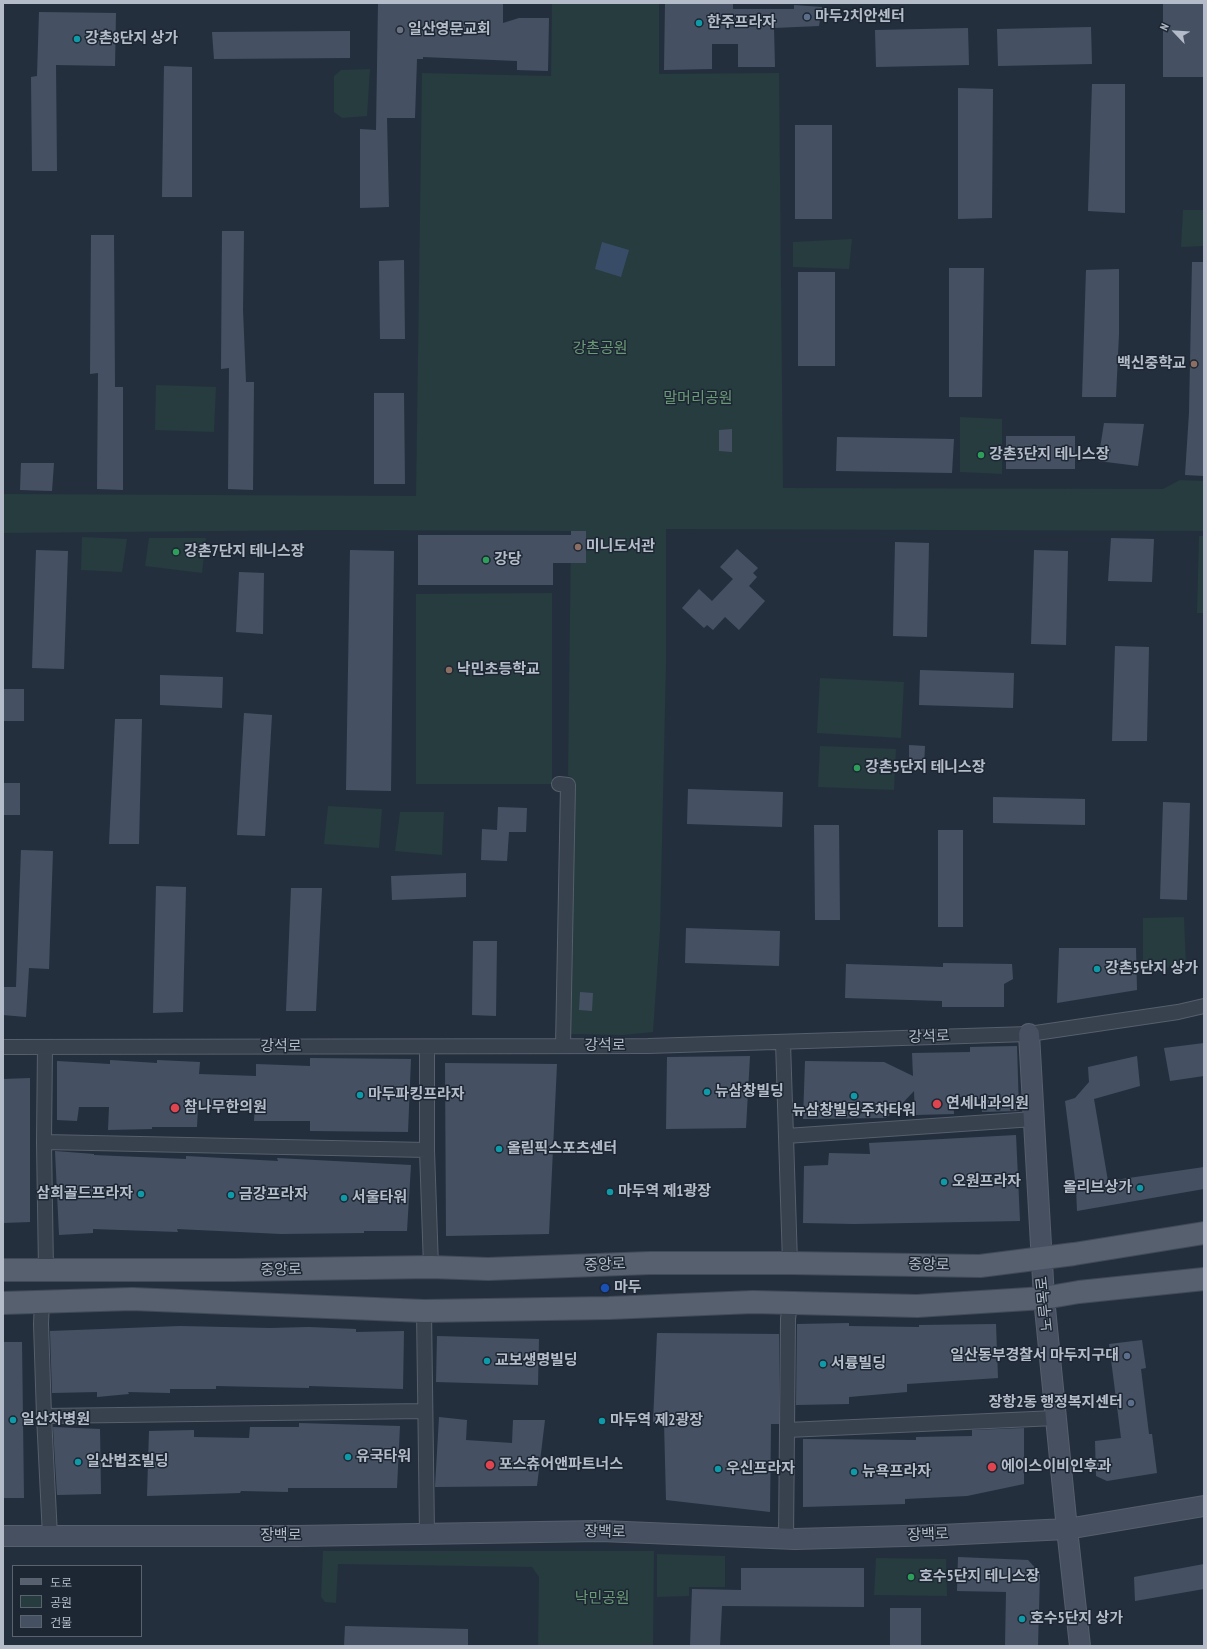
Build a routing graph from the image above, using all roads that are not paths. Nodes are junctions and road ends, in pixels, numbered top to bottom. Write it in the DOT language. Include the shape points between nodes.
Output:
graph roads {
  1 [pos="559,784"];
  2 [pos="1204,1006"];
  3 [pos="1029,1034"];
  4 [pos="783,1042"];
  5 [pos="563,1046"];
  6 [pos="3,1047"];
  7 [pos="45,1047"];
  8 [pos="427,1047"];
  9 [pos="1034,1119"];
  10 [pos="786,1136"];
  11 [pos="44,1142"];
  12 [pos="427,1150"];
  13 [pos="1204,1233"];
  14 [pos="1041,1258"];
  15 [pos="790,1263"];
  16 [pos="431,1267"];
  17 [pos="3,1270"];
  18 [pos="46,1270"];
  19 [pos="1204,1279"];
  20 [pos="1044,1298"];
  21 [pos="42,1301"];
  22 [pos="3,1302"];
  23 [pos="790,1303"];
  24 [pos="424,1311"];
  25 [pos="425,1411"];
  26 [pos="44,1416"];
  27 [pos="1056,1418"];
  28 [pos="787,1430"];
  29 [pos="1204,1506"];
  30 [pos="1066,1529"];
  31 [pos="427,1534"];
  32 [pos="3,1536"];
  33 [pos="50,1536"];
  34 [pos="786,1539"];
  35 [pos="1080,1646"];
  1 -- 5 [label="street" via="568,785"];
  2 -- 3 [label="street, 강석로"];
  3 -- 4 [label="street, 강석로"];
  3 -- 9 [label="street, 노루목로"];
  4 -- 5 [label="street, 강석로"];
  4 -- 10 [label="street"];
  5 -- 8 [label="street, 강석로"];
  6 -- 7 [label="street, 강석로"];
  7 -- 8 [label="street, 강석로"];
  7 -- 11 [label="street"];
  8 -- 12 [label="street"];
  9 -- 10 [label="street"];
  9 -- 14 [label="street, 노루목로"];
  10 -- 15 [label="street"];
  11 -- 12 [label="street"];
  11 -- 18 [label="street"];
  12 -- 16 [label="street"];
  13 -- 14 [label="main road, 중앙로"];
  14 -- 15 [label="main road, 중앙로" via="980,1266"];
  14 -- 20 [label="street, 노루목로"];
  15 -- 16 [label="main road, 중앙로" via="650,1263 488,1269"];
  16 -- 18 [label="main road, 중앙로"];
  17 -- 18 [label="main road, 중앙로"];
  19 -- 20 [label="main road"];
  20 -- 23 [label="main road" via="916,1306"];
  20 -- 27 [label="street, 노루목로"];
  21 -- 22 [label="main road"];
  21 -- 24 [label="main road" via="132,1299"];
  21 -- 26 [label="street"];
  23 -- 24 [label="main road"];
  23 -- 28 [label="street"];
  24 -- 25 [label="street"];
  25 -- 26 [label="street"];
  25 -- 31 [label="street"];
  26 -- 33 [label="street"];
  27 -- 28 [label="street"];
  27 -- 30 [label="street, 노루목로"];
  28 -- 34 [label="street"];
  29 -- 30 [label="street, 장백로"];
  30 -- 34 [label="street, 장백로"];
  30 -- 35 [label="street, 노루목로"];
  31 -- 33 [label="street, 장백로"];
  31 -- 34 [label="street, 장백로" via="601,1531"];
  32 -- 33 [label="street, 장백로"];
}
